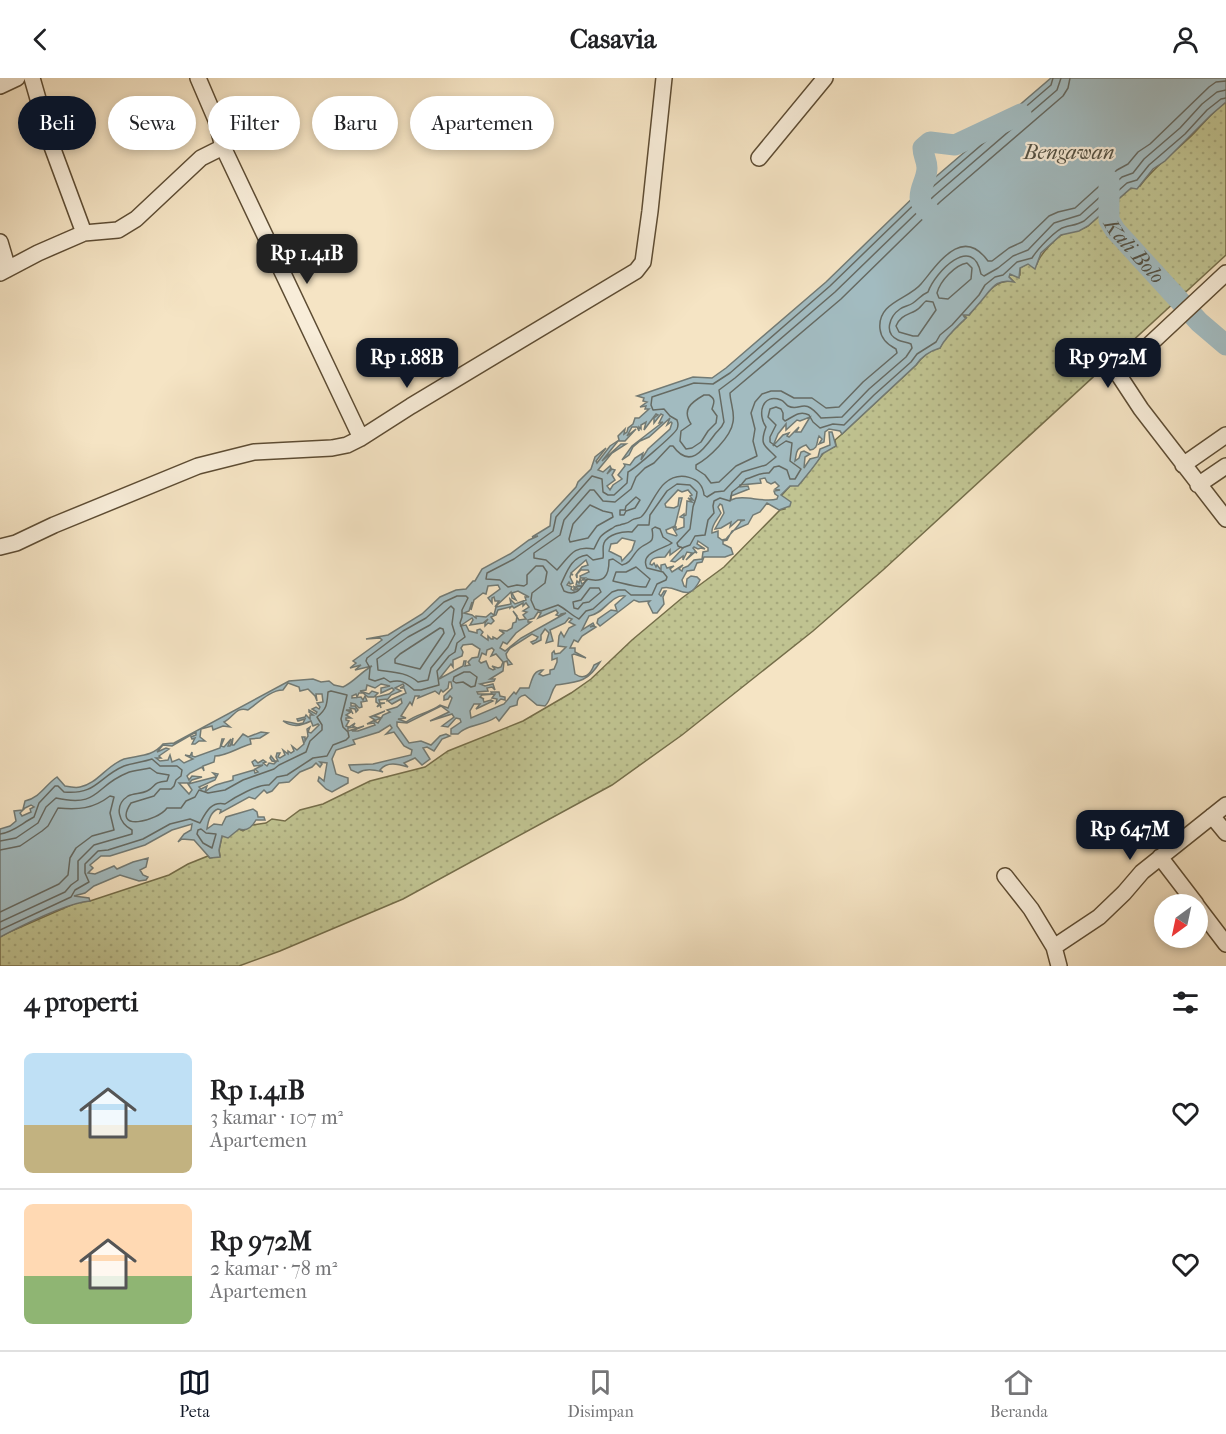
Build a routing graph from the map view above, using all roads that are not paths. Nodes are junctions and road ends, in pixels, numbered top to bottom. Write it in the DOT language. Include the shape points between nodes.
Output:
graph roads {
  1 [pos="17,78"];
  2 [pos="32,78"];
  3 [pos="198,78"];
  4 [pos="664,78"];
  5 [pos="817,81"];
  6 [pos="0,86"];
  7 [pos="208,101"];
  8 [pos="217,150"];
  9 [pos="224,150"];
  10 [pos="759,158"];
  11 [pos="84,233"];
  12 [pos="0,242"];
  13 [pos="4,271"];
  14 [pos="1226,273"];
  15 [pos="1226,435"];
  16 [pos="361,438"];
  17 [pos="1183,465"];
  18 [pos="1226,466"];
  19 [pos="1198,485"];
  20 [pos="1226,519"];
  21 [pos="0,547"];
  22 [pos="1226,805"];
  23 [pos="1212,816"];
  24 [pos="1226,833"];
  25 [pos="1160,856"];
  26 [pos="1005,876"];
  27 [pos="1189,894"];
  28 [pos="1208,920"];
  29 [pos="1226,944"];
  30 [pos="1054,947"];
  31 [pos="1059,966"];
  1 -- 6 [label="street"];
  2 -- 11 [label="street"];
  3 -- 7 [label="street"];
  4 -- 16 [label="street" via="641,267"];
  5 -- 10 [label="street"];
  8 -- 11 [label="street" via="201,158 136,219 118,230"];
  9 -- 16 [label="street"];
  11 -- 13 [label="street"];
  12 -- 13 [label="street"];
  14 -- 17 [label="street" via="1118,374"];
  15 -- 17 [label="street"];
  16 -- 21 [label="street" via="332,448 254,452 198,466"];
  17 -- 19 [label="street"];
  18 -- 19 [label="street"];
  19 -- 20 [label="street"];
  22 -- 23 [label="street"];
  23 -- 24 [label="street"];
  23 -- 25 [label="street"];
  25 -- 27 [label="street"];
  25 -- 30 [label="street" via="1099,916"];
  26 -- 30 [label="street"];
  28 -- 29 [label="street"];
  30 -- 31 [label="street"];
}
